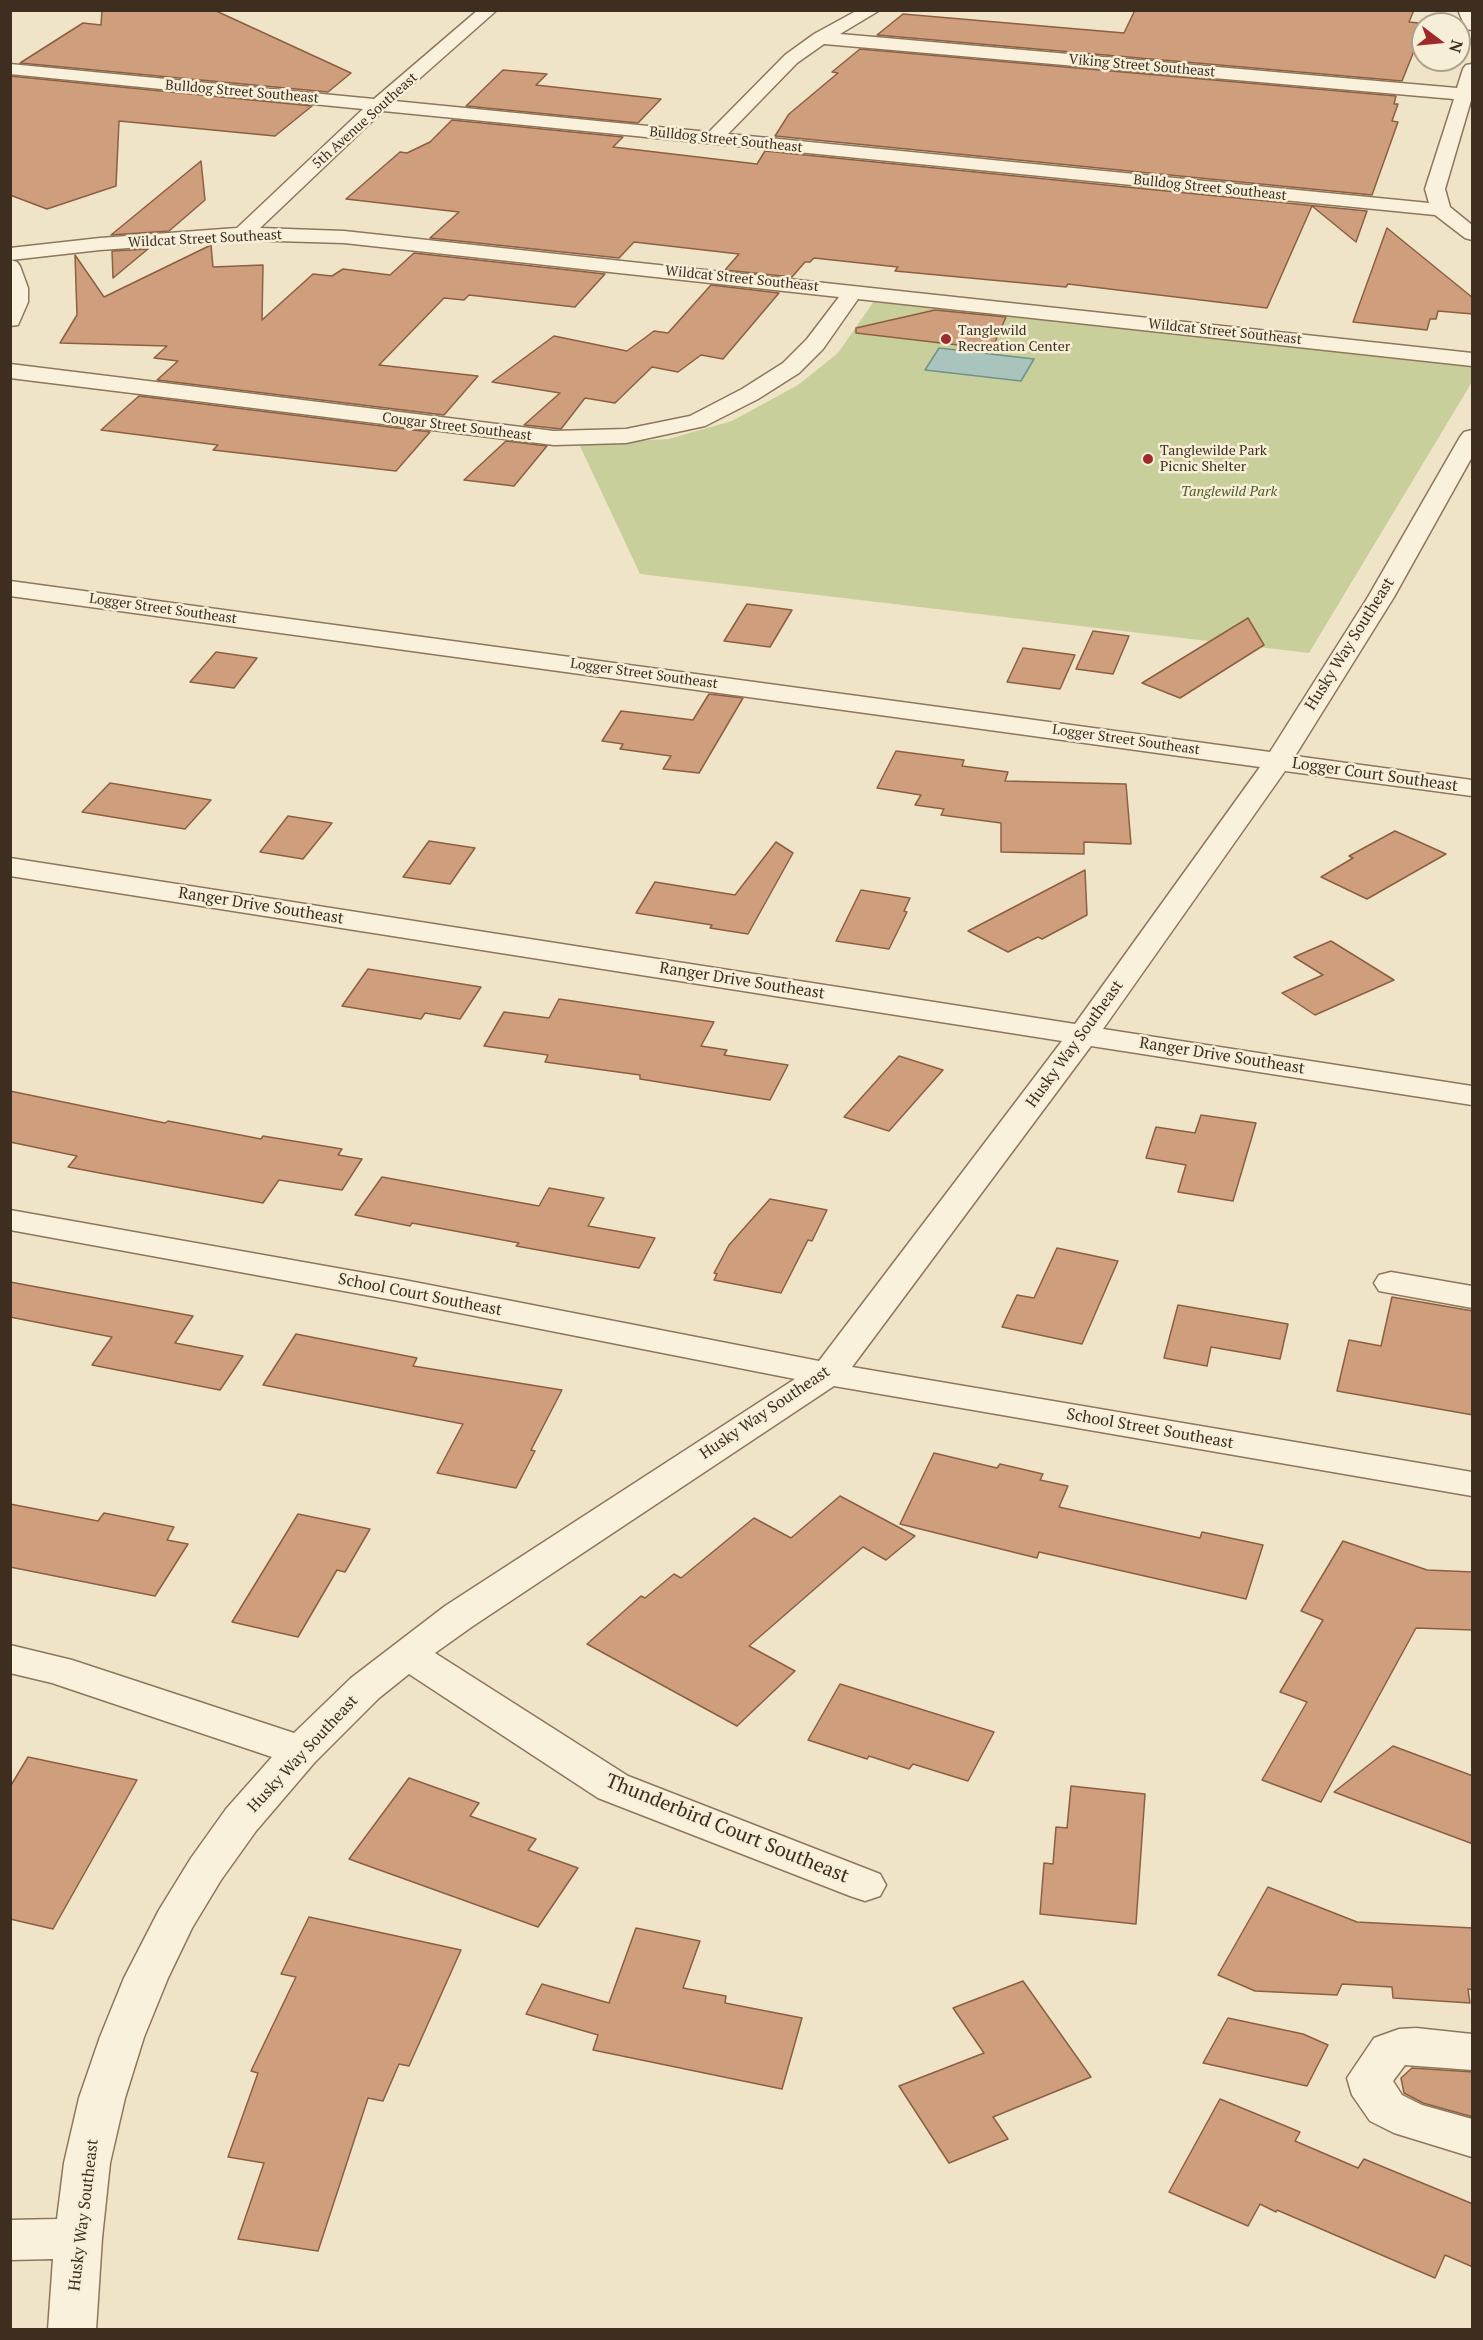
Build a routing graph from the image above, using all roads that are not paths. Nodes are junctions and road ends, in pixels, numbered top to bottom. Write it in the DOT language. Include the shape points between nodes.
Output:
graph roads {
  1 [pos="489,10"];
  2 [pos="872,10"];
  3 [pos="1466,10"];
  4 [pos="1473,25"];
  5 [pos="820,38"];
  6 [pos="10,69"];
  7 [pos="1473,69"];
  8 [pos="1464,94"];
  9 [pos="380,105"];
  10 [pos="714,138"];
  11 [pos="1441,210"];
  12 [pos="243,234"];
  13 [pos="1473,234"];
  14 [pos="10,254"];
  15 [pos="10,266"];
  16 [pos="853,291"];
  17 [pos="10,320"];
  18 [pos="1473,360"];
  19 [pos="10,371"];
  20 [pos="1473,437"];
  21 [pos="10,588"];
  22 [pos="1278,761"];
  23 [pos="1473,789"];
  24 [pos="10,867"];
  25 [pos="1084,1034"];
  26 [pos="1473,1095"];
  27 [pos="10,1220"];
  28 [pos="1391,1283"];
  29 [pos="1473,1297"];
  30 [pos="828,1374"];
  31 [pos="1473,1484"];
  32 [pos="408,1654"];
  33 [pos="10,1659"];
  34 [pos="301,1751"];
  35 [pos="865,1885"];
  36 [pos="1473,2052"];
  37 [pos="1473,2138"];
  38 [pos="78,2238"];
  39 [pos="10,2240"];
  40 [pos="72,2330"];
  1 -- 9 [label="street, 5th Avenue Southeast"];
  2 -- 5 [label="street"];
  3 -- 4 [label="street"];
  5 -- 8 [label="street, Viking Street Southeast"];
  5 -- 10 [label="street" via="791,59"];
  6 -- 9 [label="street, Bulldog Street Southeast"];
  7 -- 8 [label="street"];
  8 -- 11 [label="street" via="1436,189"];
  9 -- 10 [label="street, Bulldog Street Southeast"];
  9 -- 12 [label="street, 5th Avenue Southeast"];
  10 -- 11 [label="street, Bulldog Street Southeast"];
  11 -- 13 [label="street"];
  12 -- 14 [label="street, Wildcat Street Southeast"];
  12 -- 16 [label="street, Wildcat Street Southeast" via="381,240"];
  15 -- 17 [label="street" via="17,302"];
  16 -- 18 [label="street, Wildcat Street Southeast"];
  16 -- 19 [label="street, Cougar Street Southeast" via="830,326 791,368 697,421 626,436 554,438 509,434"];
  20 -- 22 [label="street, Husky Way Southeast"];
  21 -- 22 [label="street, Logger Street Southeast"];
  22 -- 23 [label="street, Logger Court Southeast"];
  22 -- 25 [label="street, Husky Way Southeast"];
  24 -- 25 [label="street, Ranger Drive Southeast"];
  25 -- 26 [label="street, Ranger Drive Southeast"];
  25 -- 30 [label="street, Husky Way Southeast"];
  27 -- 30 [label="street, School Court Southeast" via="404,1291"];
  28 -- 29 [label="street"];
  30 -- 31 [label="street, School Street Southeast"];
  30 -- 32 [label="street, Husky Way Southeast" via="459,1616"];
  32 -- 34 [label="street, Husky Way Southeast" via="365,1688"];
  32 -- 35 [label="street, Thunderbird Court Southeast" via="613,1787"];
  33 -- 34 [label="street" via="58,1670"];
  34 -- 38 [label="street, Husky Way Southeast" via="241,1820 206,1869 146,1978 102,2098 87,2163"];
  36 -- 37 [label="street" via="1400,2047 1390,2051 1370,2078 1375,2095 1386,2108 1410,2120"];
  38 -- 39 [label="street"];
  38 -- 40 [label="street, Husky Way Southeast"];
}
